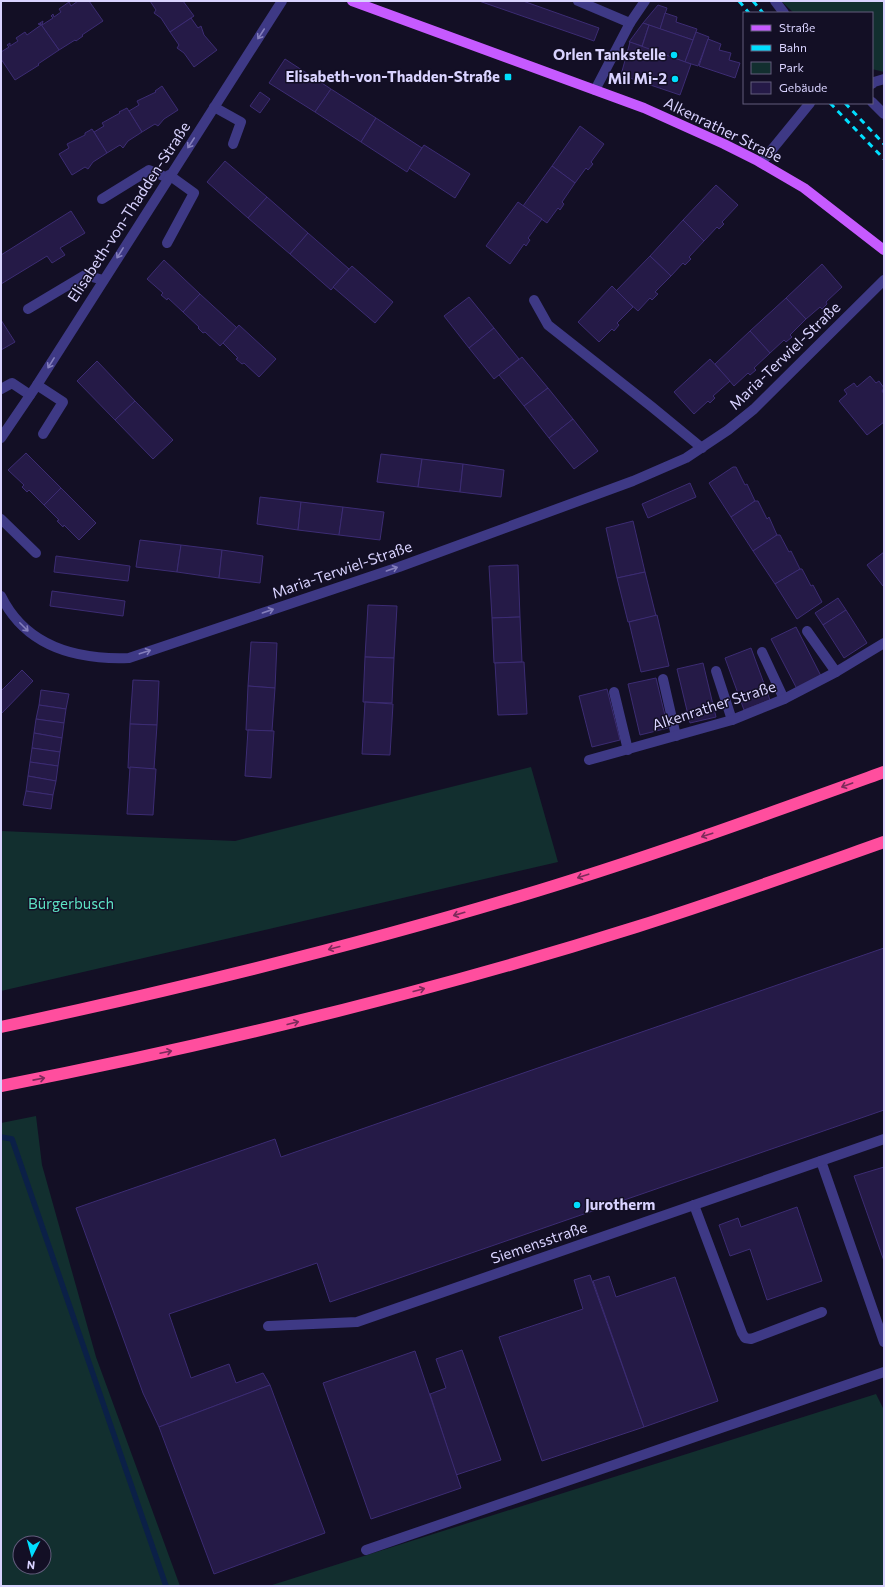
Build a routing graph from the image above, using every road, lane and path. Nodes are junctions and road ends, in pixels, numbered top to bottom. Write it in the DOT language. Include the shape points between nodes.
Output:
graph roads {
  1 [pos="282,1"];
  2 [pos="352,1"];
  3 [pos="645,1"];
  4 [pos="775,1"];
  5 [pos="584,2"];
  6 [pos="783,12"];
  7 [pos="630,23"];
  8 [pos="884,79"];
  9 [pos="873,83"];
  10 [pos="595,90"];
  11 [pos="873,103"];
  12 [pos="809,104"];
  13 [pos="214,107"];
  14 [pos="884,114"];
  15 [pos="233,144"];
  16 [pos="761,163"];
  17 [pos="169,177"];
  18 [pos="102,199"];
  19 [pos="167,243"];
  20 [pos="884,250"];
  21 [pos="104,280"];
  22 [pos="884,280"];
  23 [pos="534,300"];
  24 [pos="28,309"];
  25 [pos="37,385"];
  26 [pos="1,389"];
  27 [pos="30,395"];
  28 [pos="43,434"];
  29 [pos="1,438"];
  30 [pos="702,448"];
  31 [pos="1,519"];
  32 [pos="36,553"];
  33 [pos="1,596"];
  34 [pos="807,631"];
  35 [pos="884,643"];
  36 [pos="762,652"];
  37 [pos="716,671"];
  38 [pos="836,672"];
  39 [pos="663,679"];
  40 [pos="614,692"];
  41 [pos="784,700"];
  42 [pos="732,720"];
  43 [pos="676,736"];
  44 [pos="628,750"];
  45 [pos="589,760"];
  46 [pos="884,772"];
  47 [pos="884,842"];
  48 [pos="1,1027"];
  49 [pos="1,1086"];
  50 [pos="884,1139"];
  51 [pos="821,1161"];
  52 [pos="694,1205"];
  53 [pos="822,1312"];
  54 [pos="268,1326"];
  55 [pos="884,1342"];
  56 [pos="884,1372"];
  57 [pos="366,1550"];
  1 -- 13 [label="street, Elisabeth-von-Thadden-Straße, one-way"];
  2 -- 10 [label="main road, Alkenrather Straße"];
  3 -- 7 [label="street"];
  4 -- 6 [label="street"];
  5 -- 7 [label="street"];
  7 -- 10 [label="street"];
  8 -- 9 [label="street"];
  10 -- 16 [label="main road, Alkenrather Straße" via="644,108"];
  11 -- 14 [label="street"];
  12 -- 16 [label="street"];
  13 -- 15 [label="street" via="241,122"];
  13 -- 17 [label="street, Elisabeth-von-Thadden-Straße, one-way"];
  16 -- 20 [label="main road, Alkenrather Straße" via="804,188"];
  17 -- 18 [label="street" via="149,170"];
  17 -- 19 [label="street" via="194,193"];
  17 -- 21 [label="street, Elisabeth-von-Thadden-Straße, one-way"];
  21 -- 24 [label="street" via="85,275"];
  21 -- 25 [label="street, Elisabeth-von-Thadden-Straße, one-way"];
  22 -- 30 [label="street, Maria-Terwiel-Straße" via="754,409"];
  23 -- 30 [label="street" via="548,326"];
  25 -- 27 [label="street, Elisabeth-von-Thadden-Straße"];
  25 -- 28 [label="street" via="63,402"];
  26 -- 27 [label="street" via="12,383"];
  27 -- 29 [label="street, Elisabeth-von-Thadden-Straße"];
  33 -- 30 [label="street, Maria-Terwiel-Straße, one-way" via="26,630 44,643 83,656 129,658 399,567 604,492 680,461"];
  31 -- 32 [label="street"];
  34 -- 38 [label="street"];
  35 -- 38 [label="street, Alkenrather Straße"];
  36 -- 41 [label="street"];
  37 -- 42 [label="street"];
  38 -- 41 [label="street, Alkenrather Straße"];
  39 -- 43 [label="street"];
  40 -- 44 [label="street"];
  41 -- 42 [label="street, Alkenrather Straße"];
  42 -- 43 [label="street, Alkenrather Straße"];
  43 -- 44 [label="street, Alkenrather Straße"];
  44 -- 45 [label="street, Alkenrather Straße"];
  46 -- 48 [label="highway, one-way" via="736,825 518,897 283,962"];
  49 -- 47 [label="highway, one-way" via="96,1068 283,1026 454,981 636,928"];
  50 -- 51 [label="street, Siemensstraße"];
  51 -- 52 [label="street, Siemensstraße"];
  51 -- 55 [label="street"];
  52 -- 53 [label="street" via="746,1338 752,1339"];
  52 -- 54 [label="street, Siemensstraße" via="357,1322"];
  56 -- 57 [label="street"];
}
